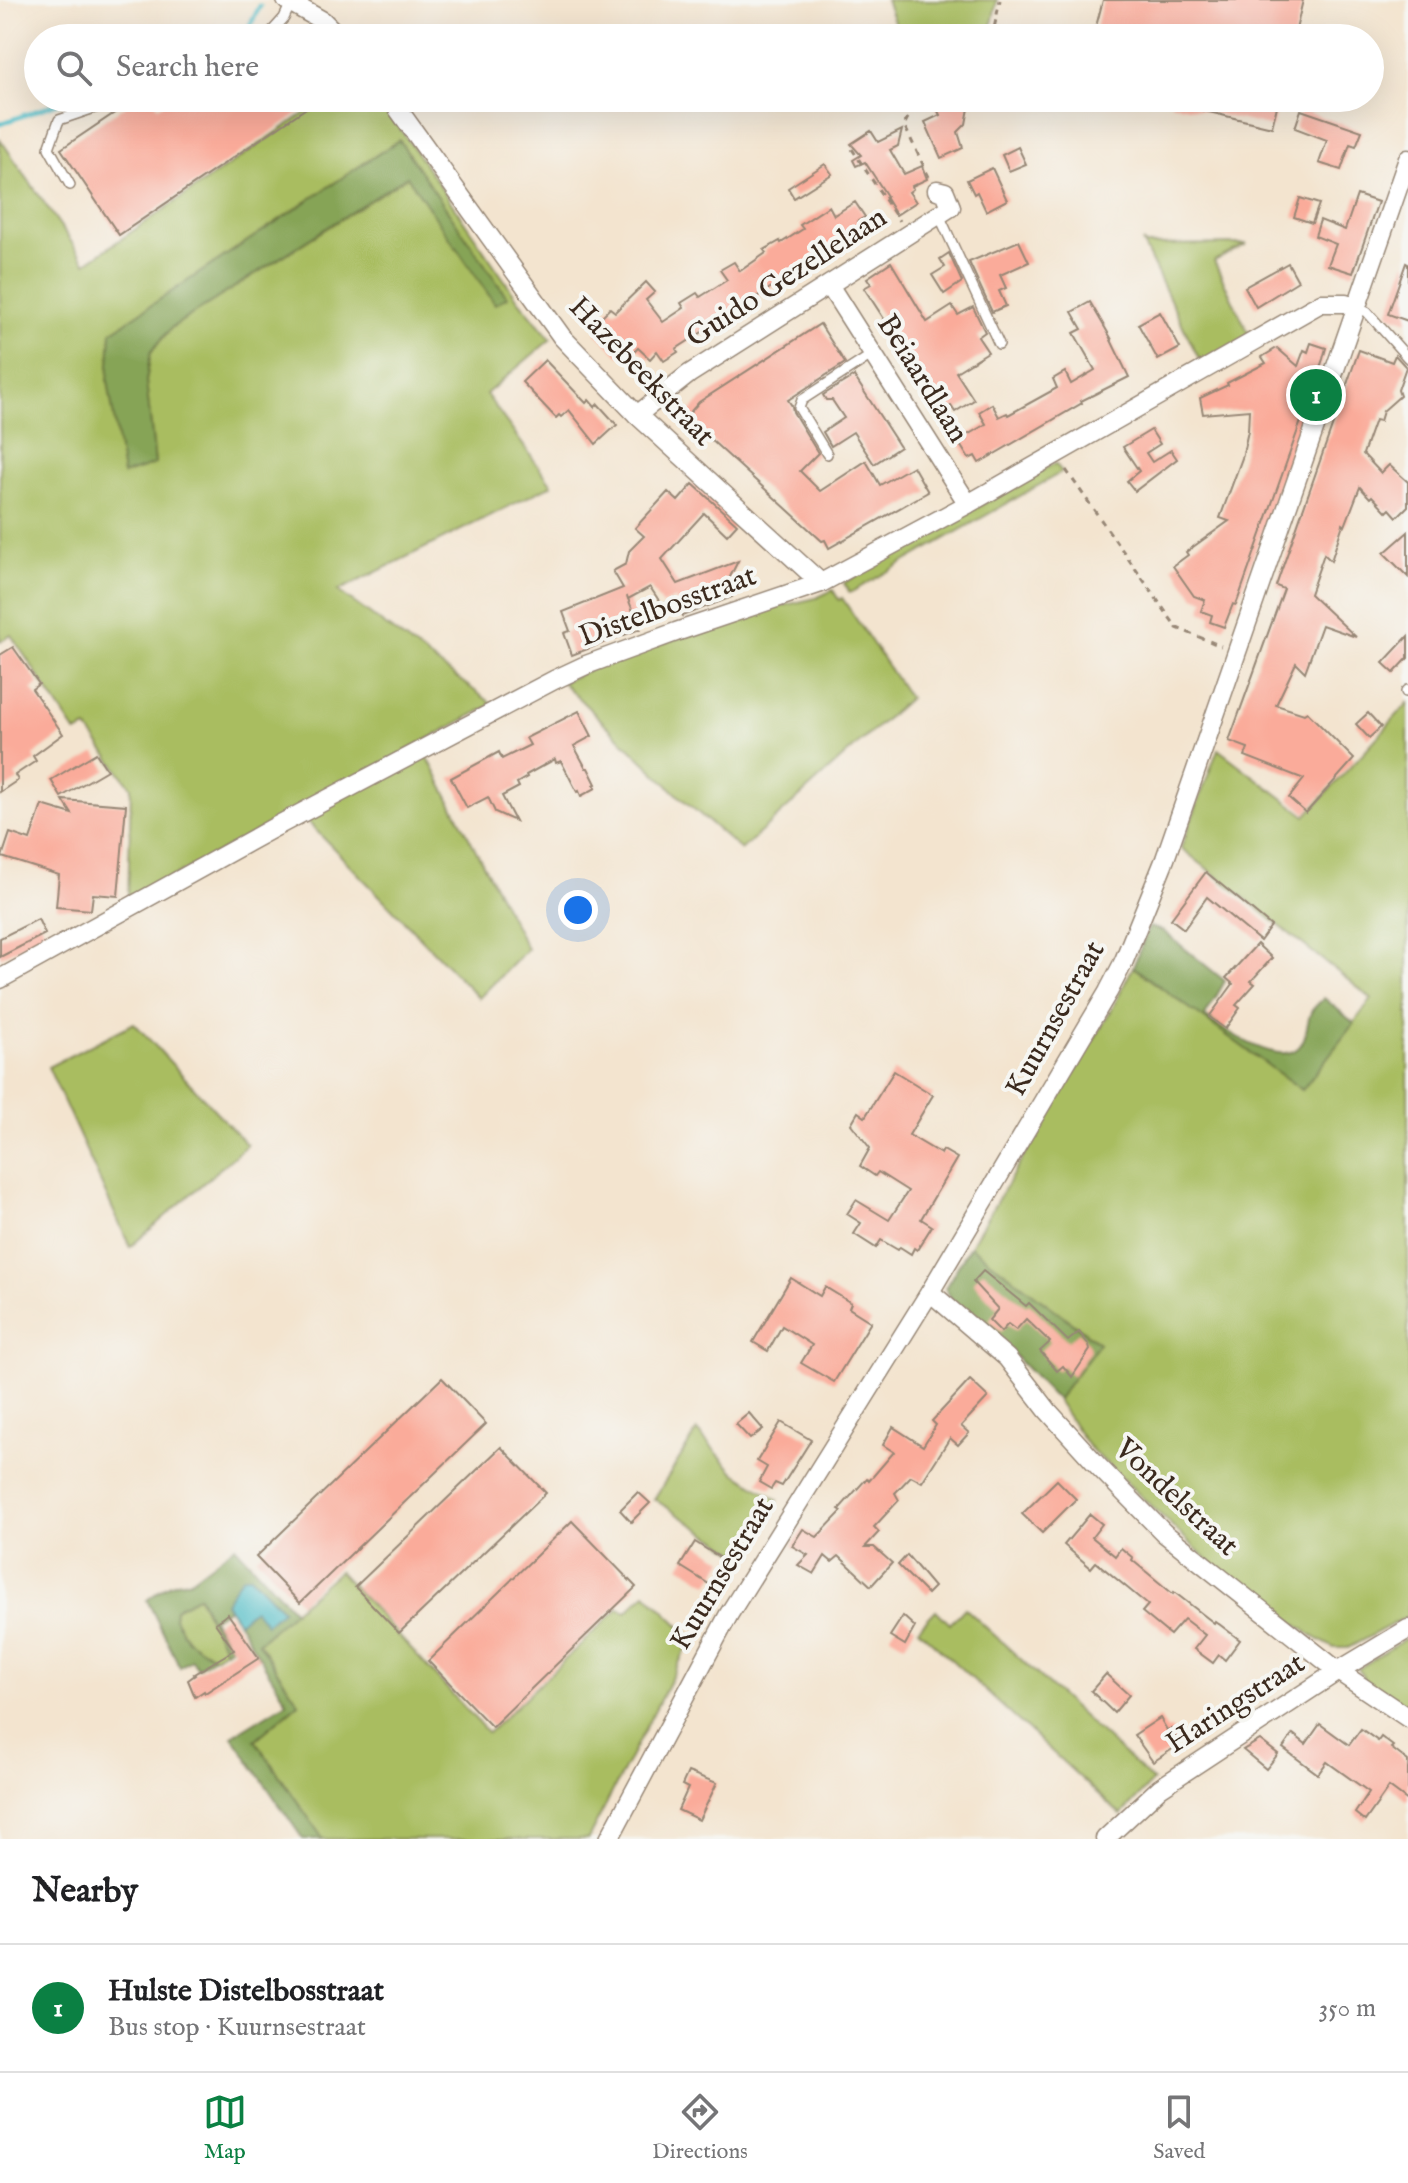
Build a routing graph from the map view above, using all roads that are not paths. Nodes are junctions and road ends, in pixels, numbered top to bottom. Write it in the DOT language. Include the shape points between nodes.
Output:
graph roads {
  1 [pos="289,1"];
  2 [pos="279,24"];
  3 [pos="326,24"];
  4 [pos="83,112"];
  5 [pos="400,112"];
  6 [pos="1408,159"];
  7 [pos="70,185"];
  8 [pos="937,190"];
  9 [pos="939,215"];
  10 [pos="829,285"];
  11 [pos="1356,307"];
  12 [pos="999,344"];
  13 [pos="873,354"];
  14 [pos="1408,358"];
  15 [pos="637,415"];
  16 [pos="827,454"];
  17 [pos="968,504"];
  18 [pos="821,583"];
  19 [pos="0,979"];
  20 [pos="930,1292"];
  21 [pos="1408,1629"];
  22 [pos="1338,1671"];
  23 [pos="1408,1718"];
  24 [pos="609,1839"];
  25 [pos="1105,1839"];
  1 -- 2 [label="lane"];
  1 -- 3 [label="street"];
  4 -- 7 [label="lane" via="59,120 49,148"];
  5 -- 15 [label="street, Hazebeekstraat" via="562,337"];
  6 -- 11 [label="street, Kuurnsestraat"];
  8 -- 9 [label="street" via="945,192 951,207"];
  9 -- 10 [label="street, Guido Gezellelaan"];
  9 -- 12 [label="lane"];
  10 -- 13 [label="street, Beiaardlaan"];
  10 -- 15 [label="street, Guido Gezellelaan" via="689,374"];
  11 -- 14 [label="lane" via="1367,312"];
  11 -- 17 [label="street, Distelbosstraat" via="1321,303"];
  11 -- 20 [label="street, Kuurnsestraat" via="1165,859 1123,963"];
  13 -- 16 [label="lane" via="802,400 799,408"];
  13 -- 17 [label="street, Beiaardlaan"];
  15 -- 18 [label="street, Hazebeekstraat"];
  17 -- 18 [label="street, Distelbosstraat"];
  18 -- 19 [label="street, Distelbosstraat" via="554,680"];
  20 -- 22 [label="street, Vondelstraat" via="1007,1358 1164,1533"];
  20 -- 24 [label="street, Kuurnsestraat" via="729,1614"];
  21 -- 22 [label="street, Haringstraat"];
  22 -- 23 [label="street, Vondelstraat"];
  22 -- 25 [label="street, Haringstraat" via="1160,1788"];
}
